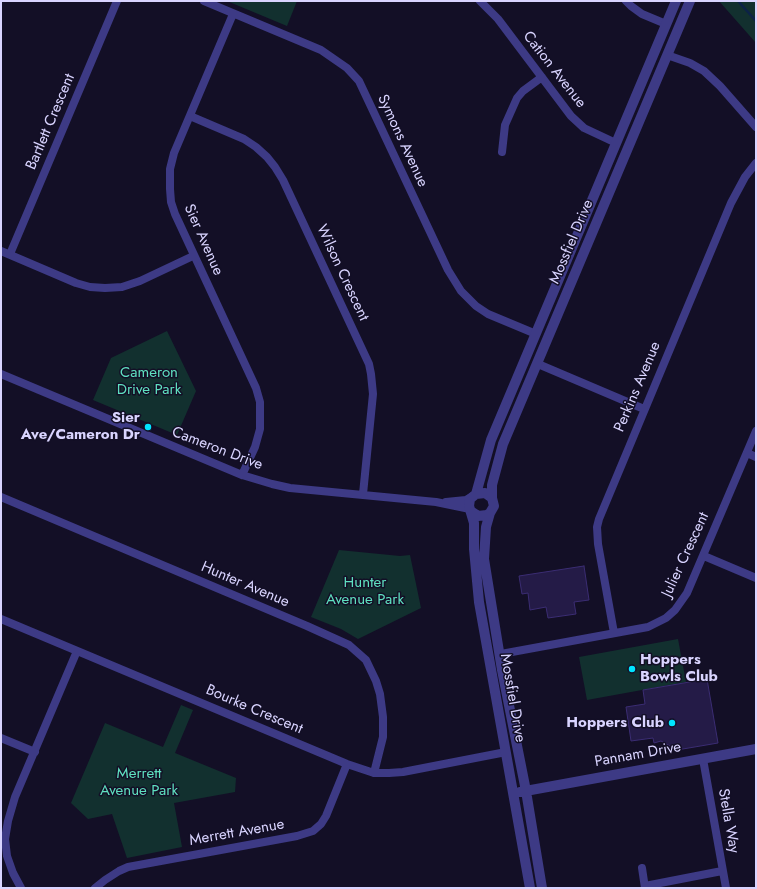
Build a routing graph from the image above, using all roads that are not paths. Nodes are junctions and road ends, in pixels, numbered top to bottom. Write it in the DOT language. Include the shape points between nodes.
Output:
graph roads {
  1 [pos="117,1"];
  2 [pos="204,1"];
  3 [pos="480,1"];
  4 [pos="626,1"];
  5 [pos="676,1"];
  6 [pos="690,1"];
  7 [pos="233,14"];
  8 [pos="666,24"];
  9 [pos="678,29"];
  10 [pos="656,49"];
  11 [pos="667,55"];
  12 [pos="542,77"];
  13 [pos="190,116"];
  14 [pos="756,127"];
  15 [pos="616,143"];
  16 [pos="628,147"];
  17 [pos="502,152"];
  18 [pos="756,163"];
  19 [pos="1,251"];
  20 [pos="10,254"];
  21 [pos="193,256"];
  22 [pos="536,334"];
  23 [pos="547,340"];
  24 [pos="526,358"];
  25 [pos="538,364"];
  26 [pos="1,374"];
  27 [pos="644,409"];
  28 [pos="756,432"];
  29 [pos="747,453"];
  30 [pos="756,457"];
  31 [pos="242,475"];
  32 [pos="363,494"];
  33 [pos="474,495"];
  34 [pos="1,497"];
  35 [pos="492,498"];
  36 [pos="436,502"];
  37 [pos="471,510"];
  38 [pos="490,513"];
  39 [pos="704,556"];
  40 [pos="756,578"];
  41 [pos="1,618"];
  42 [pos="614,633"];
  43 [pos="78,651"];
  44 [pos="501,654"];
  45 [pos="490,656"];
  46 [pos="1,738"];
  47 [pos="756,749"];
  48 [pos="518,750"];
  49 [pos="35,752"];
  50 [pos="506,752"];
  51 [pos="703,759"];
  52 [pos="347,764"];
  53 [pos="374,773"];
  54 [pos="526,791"];
  55 [pos="514,793"];
  56 [pos="642,868"];
  57 [pos="722,871"];
  58 [pos="645,887"];
  59 [pos="22,888"];
  60 [pos="95,888"];
  61 [pos="530,888"];
  62 [pos="542,888"];
  63 [pos="726,888"];
  1 -- 20 [label="street, Bartlett Crescent"];
  2 -- 7 [label="street, Symons Avenue"];
  3 -- 12 [label="street, Cation Avenue"];
  4 -- 8 [label="street" via="642,14"];
  5 -- 8 [label="street, Mossfiel Drive"];
  6 -- 9 [label="street, Mossfiel Drive"];
  7 -- 13 [label="street, Sier Avenue"];
  7 -- 22 [label="street, Symons Avenue" via="321,50 347,68 359,82 448,270 461,291 488,314"];
  8 -- 9 [label="street"];
  8 -- 10 [label="street, Mossfiel Drive"];
  9 -- 11 [label="street, Mossfiel Drive"];
  10 -- 11 [label="street"];
  10 -- 15 [label="street, Mossfiel Drive"];
  11 -- 14 [label="street" via="704,71"];
  11 -- 16 [label="street, Mossfiel Drive"];
  12 -- 15 [label="street, Cation Avenue" via="571,116 584,128"];
  12 -- 17 [label="street" via="517,98 505,125"];
  13 -- 21 [label="street, Sier Avenue" via="174,153 170,169 170,189 175,214"];
  13 -- 32 [label="street, Wilson Crescent" via="244,140 262,152 275,168 283,180 369,364 373,394"];
  15 -- 16 [label="street"];
  15 -- 22 [label="street, Mossfiel Drive"];
  16 -- 23 [label="street, Mossfiel Drive"];
  18 -- 27 [label="street, Perkins Avenue" via="731,203"];
  19 -- 20 [label="street"];
  20 -- 21 [label="street" via="76,283 105,288 122,287 140,281"];
  21 -- 31 [label="street, Sier Avenue" via="250,374 260,402 260,429"];
  22 -- 23 [label="street"];
  22 -- 24 [label="street, Mossfiel Drive"];
  23 -- 25 [label="street, Mossfiel Drive"];
  24 -- 25 [label="street"];
  24 -- 33 [label="street, Mossfiel Drive" via="491,440"];
  25 -- 27 [label="street"];
  25 -- 35 [label="street, Mossfiel Drive" via="504,444 492,485"];
  26 -- 31 [label="street, Cameron Drive"];
  27 -- 42 [label="street, Perkins Avenue" via="597,527"];
  28 -- 29 [label="street, Julier Crescent"];
  29 -- 30 [label="street"];
  29 -- 39 [label="street, Julier Crescent"];
  31 -- 32 [label="street, Cameron Drive" via="290,488"];
  32 -- 36 [label="street, Cameron Drive"];
  33 -- 35 [label="street" via="485,493"];
  33 -- 36 [label="street, Cameron Drive" via="466,500"];
  33 -- 37 [label="street" via="469,502"];
  34 -- 53 [label="street, Hunter Avenue" via="349,645 366,660 380,694 384,717 383,737"];
  35 -- 38 [label="street" via="494,506"];
  36 -- 37 [label="street, Cameron Drive"];
  37 -- 38 [label="street" via="475,515 483,517"];
  37 -- 45 [label="street, Mossfiel Drive" via="479,602"];
  38 -- 44 [label="street, Mossfiel Drive" via="486,527 484,559"];
  39 -- 40 [label="street"];
  39 -- 42 [label="street, Julier Crescent" via="687,593 666,618 648,627"];
  41 -- 43 [label="street, Bourke Crescent"];
  42 -- 44 [label="street, Julier Crescent"];
  43 -- 49 [label="street"];
  43 -- 52 [label="street, Bourke Crescent"];
  44 -- 45 [label="street"];
  44 -- 48 [label="street, Mossfiel Drive"];
  45 -- 50 [label="street, Mossfiel Drive"];
  46 -- 49 [label="street"];
  47 -- 51 [label="street, Pannam Drive"];
  48 -- 50 [label="street"];
  48 -- 54 [label="street, Mossfiel Drive"];
  49 -- 59 [label="street" via="15,797 5,839 7,856"];
  50 -- 53 [label="street, Bourke Crescent" via="403,772"];
  50 -- 55 [label="street, Mossfiel Drive"];
  51 -- 54 [label="street, Pannam Drive"];
  51 -- 57 [label="street, Stella Way"];
  52 -- 53 [label="street, Bourke Crescent"];
  52 -- 60 [label="street, Merrett Avenue" via="326,816 313,831 128,867"];
  54 -- 55 [label="street, Pannam Drive"];
  54 -- 62 [label="street, Mossfiel Drive"];
  55 -- 61 [label="street, Mossfiel Drive"];
  56 -- 58 [label="street"];
  57 -- 58 [label="street"];
  57 -- 63 [label="street, Stella Way"];
}
